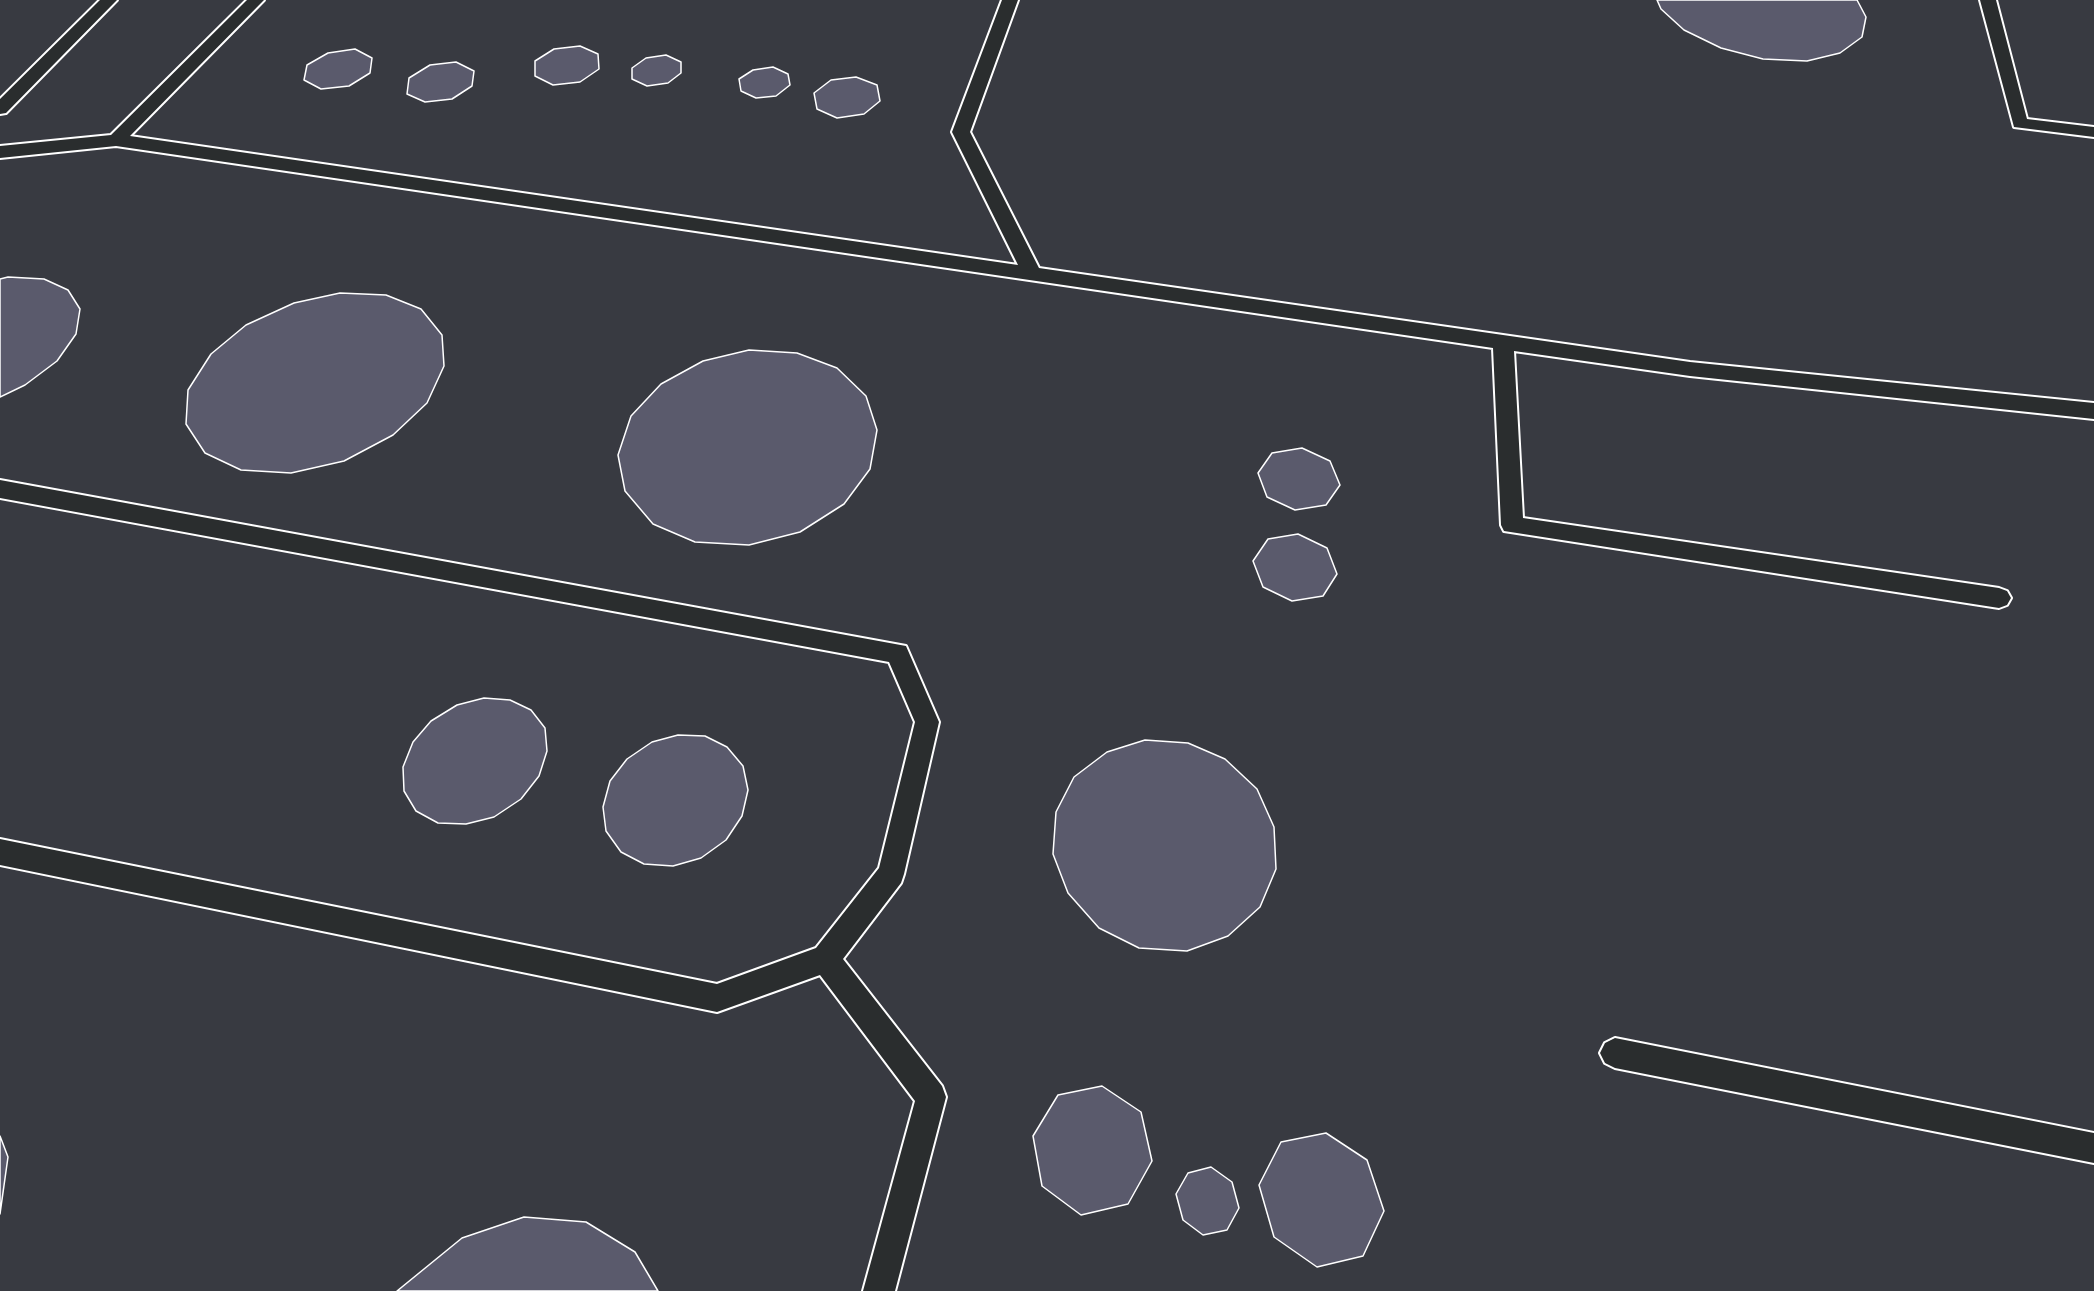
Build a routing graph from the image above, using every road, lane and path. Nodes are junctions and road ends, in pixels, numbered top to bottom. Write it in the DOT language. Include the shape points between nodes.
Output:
graph roads {
  1 [pos="109,0"];
  2 [pos="256,0"];
  3 [pos="1010,0"];
  4 [pos="1988,0"];
  5 [pos="0,109"];
  6 [pos="2094,132"];
  7 [pos="116,140"];
  8 [pos="0,152"];
  9 [pos="1032,274"];
  10 [pos="1503,342"];
  11 [pos="2094,411"];
  12 [pos="0,489"];
  13 [pos="1999,598"];
  14 [pos="0,852"];
  15 [pos="825,958"];
  16 [pos="1615,1053"];
  17 [pos="2094,1148"];
  18 [pos="879,1291"];
  1 -- 5 [label="lane"];
  2 -- 7 [label="lane"];
  3 -- 9 [label="lane" via="961,132"];
  4 -- 6 [label="lane" via="2020,123"];
  7 -- 8 [label="lane"];
  7 -- 9 [label="lane"];
  9 -- 10 [label="lane"];
  10 -- 11 [label="lane" via="1690,369"];
  10 -- 13 [label="lane" via="1512,525"];
  12 -- 15 [label="lane" via="897,653 927,722 915,777 891,874"];
  14 -- 15 [label="lane" via="717,998"];
  15 -- 18 [label="lane" via="931,1096"];
  16 -- 17 [label="lane"];
}
